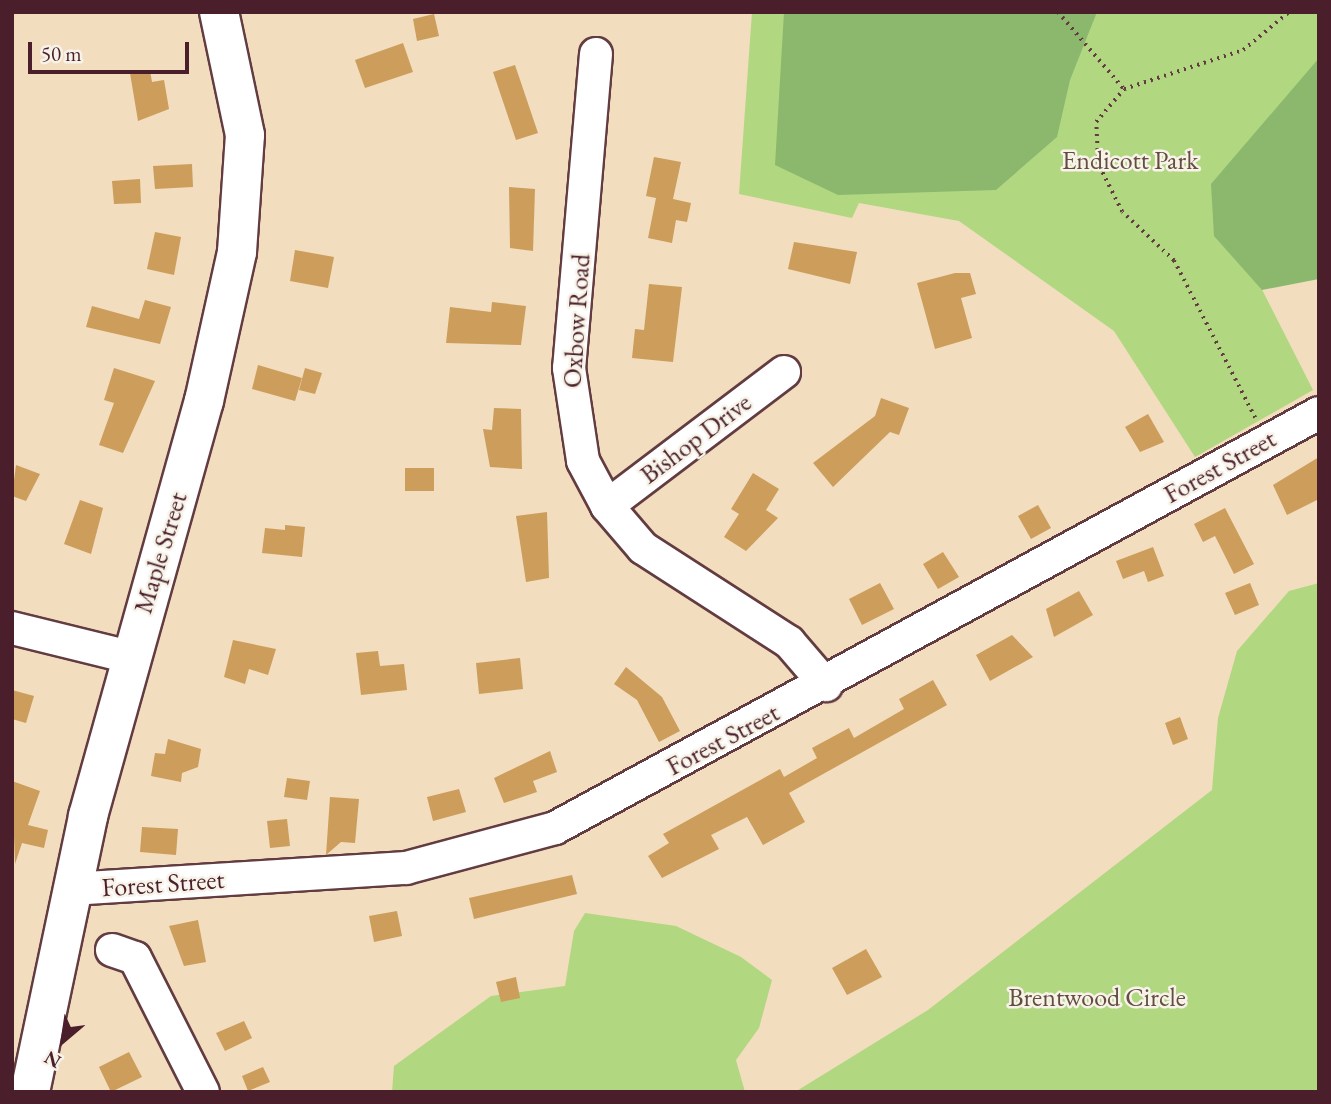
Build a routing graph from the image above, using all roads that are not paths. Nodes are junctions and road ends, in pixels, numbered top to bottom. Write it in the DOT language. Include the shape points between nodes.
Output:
graph roads {
  1 [pos="219,12"];
  2 [pos="596,54"];
  3 [pos="784,372"];
  4 [pos="1319,413"];
  5 [pos="607,506"];
  6 [pos="12,628"];
  7 [pos="130,657"];
  8 [pos="826,685"];
  9 [pos="71,889"];
  10 [pos="112,950"];
  11 [pos="30,1092"];
  12 [pos="203,1092"];
  1 -- 7 [label="main road, Maple Street" via="245,135 239,240 204,401"];
  2 -- 5 [label="street, Oxbow Road" via="569,368 583,461"];
  3 -- 5 [label="street, Bishop Drive"];
  4 -- 8 [label="street, Forest Street"];
  5 -- 8 [label="street, Oxbow Road" via="643,548 789,642"];
  6 -- 7 [label="street"];
  7 -- 9 [label="main road, Maple Street"];
  8 -- 9 [label="street, Forest Street" via="530,837 406,868"];
  9 -- 11 [label="main road, Maple Street"];
  10 -- 12 [label="street" via="135,958"];
}
